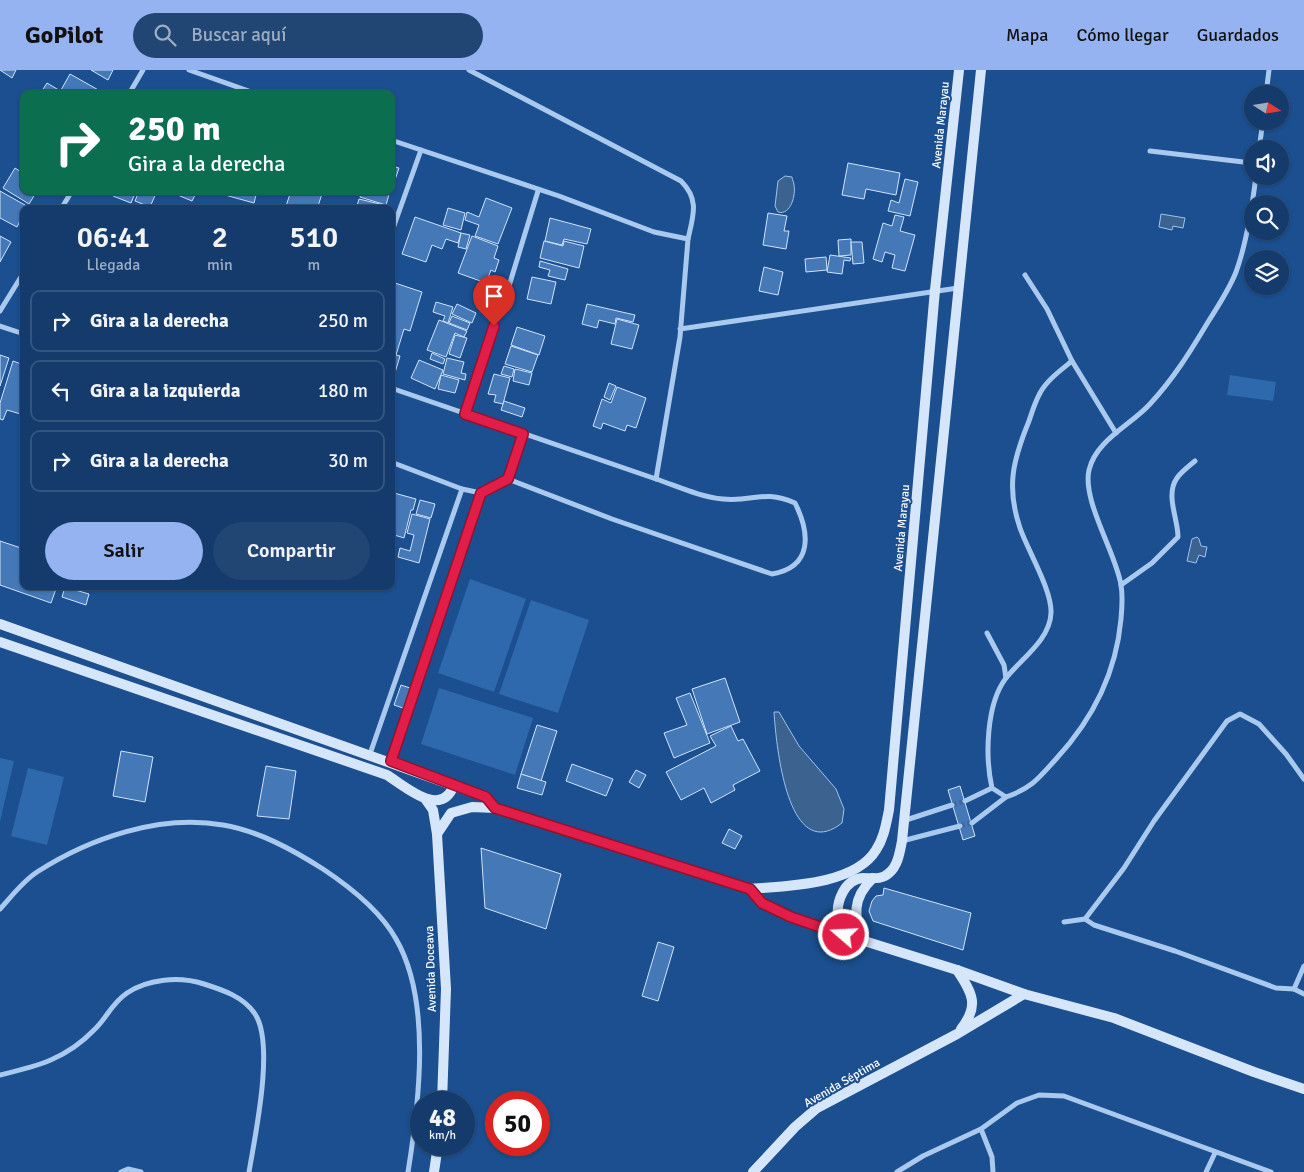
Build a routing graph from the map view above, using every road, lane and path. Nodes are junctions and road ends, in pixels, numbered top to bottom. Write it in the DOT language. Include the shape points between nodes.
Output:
graph roads {
  1 [pos="143,70"];
  2 [pos="189,70"];
  3 [pos="470,70"];
  4 [pos="959,70"];
  5 [pos="981,70"];
  6 [pos="1269,70"];
  7 [pos="1267,85"];
  8 [pos="131,90"];
  9 [pos="245,90"];
  10 [pos="395,141"];
  11 [pos="421,150"];
  12 [pos="1150,151"];
  13 [pos="1244,162"];
  14 [pos="1254,185"];
  15 [pos="538,190"];
  16 [pos="395,223"];
  17 [pos="688,239"];
  18 [pos="1026,275"];
  19 [pos="20,278"];
  20 [pos="509,286"];
  21 [pos="959,288"];
  22 [pos="935,290"];
  23 [pos="0,311"];
  24 [pos="0,326"];
  25 [pos="494,326"];
  26 [pos="680,329"];
  27 [pos="20,333"];
  28 [pos="1072,361"];
  29 [pos="395,389"];
  30 [pos="465,414"];
  31 [pos="1116,433"];
  32 [pos="523,434"];
  33 [pos="1195,461"];
  34 [pos="395,464"];
  35 [pos="508,479"];
  36 [pos="656,479"];
  37 [pos="462,489"];
  38 [pos="481,493"];
  39 [pos="1122,586"];
  40 [pos="0,624"];
  41 [pos="987,633"];
  42 [pos="0,642"];
  43 [pos="1006,678"];
  44 [pos="370,754"];
  45 [pos="391,761"];
  46 [pos="1304,779"];
  47 [pos="454,785"];
  48 [pos="992,788"];
  49 [pos="1006,797"];
  50 [pos="426,800"];
  51 [pos="964,801"];
  52 [pos="952,805"];
  53 [pos="495,808"];
  54 [pos="903,821"];
  55 [pos="972,823"];
  56 [pos="960,826"];
  57 [pos="437,834"];
  58 [pos="902,841"];
  59 [pos="873,878"];
  60 [pos="750,889"];
  61 [pos="0,909"];
  62 [pos="1085,919"];
  63 [pos="1064,922"];
  64 [pos="844,935"];
  65 [pos="864,942"];
  66 [pos="1304,966"];
  67 [pos="957,970"];
  68 [pos="1294,989"];
  69 [pos="1024,994"];
  70 [pos="1304,994"];
  71 [pos="957,1034"];
  72 [pos="0,1075"];
  73 [pos="1304,1089"];
  74 [pos="442,1091"];
  75 [pos="981,1129"];
  76 [pos="1215,1153"];
  77 [pos="436,1156"];
  78 [pos="121,1172"];
  79 [pos="141,1172"];
  80 [pos="249,1172"];
  81 [pos="408,1172"];
  82 [pos="434,1172"];
  83 [pos="753,1172"];
  84 [pos="897,1172"];
  85 [pos="993,1172"];
  86 [pos="1206,1172"];
  87 [pos="1271,1172"];
  1 -- 8 [label="street"];
  2 -- 9 [label="street"];
  3 -- 17 [label="street" via="681,182 694,200"];
  4 -- 22 [label="main road, Avenida Marayau"];
  5 -- 21 [label="main road"];
  6 -- 7 [label="street"];
  10 -- 11 [label="street"];
  11 -- 15 [label="street"];
  11 -- 16 [label="street"];
  12 -- 13 [label="street"];
  14 -- 31 [label="street" via="1236,273 1222,299 1181,367 1149,406"];
  15 -- 17 [label="street" via="654,232"];
  15 -- 20 [label="street"];
  17 -- 26 [label="street"];
  18 -- 28 [label="street"];
  19 -- 23 [label="street"];
  21 -- 22 [label="street"];
  21 -- 54 [label="main road"];
  22 -- 26 [label="street"];
  22 -- 60 [label="main road, Avenida Marayau" via="895,753 884,834 875,852 856,869 798,885"];
  24 -- 27 [label="street"];
  25 -- 30 [label="street"];
  26 -- 36 [label="street"];
  28 -- 31 [label="street"];
  28 -- 43 [label="street" via="1040,392 1012,473 1011,493 1020,527 1049,598 1051,614 1039,641"];
  29 -- 30 [label="street"];
  30 -- 32 [label="street"];
  31 -- 39 [label="street" via="1099,450 1089,477 1097,518"];
  32 -- 35 [label="street"];
  32 -- 36 [label="street"];
  33 -- 39 [label="street" via="1176,478 1171,493 1178,537"];
  34 -- 37 [label="street"];
  35 -- 36 [label="street" via="772,574 784,572 797,564 804,552 806,532 795,503 780,496 763,495 741,500 722,499"];
  35 -- 38 [label="street"];
  37 -- 38 [label="street"];
  37 -- 44 [label="street"];
  38 -- 45 [label="street"];
  39 -- 49 [label="street" via="1119,641 1108,680 1096,706 1070,744 1035,784"];
  40 -- 44 [label="main road"];
  41 -- 43 [label="street" via="1004,665"];
  42 -- 50 [label="main road" via="387,775"];
  43 -- 48 [label="street" via="996,694 992,710 987,767"];
  44 -- 45 [label="main road"];
  45 -- 47 [label="main road"];
  46 -- 62 [label="street" via="1259,724 1240,714 1227,721 1154,821 1120,875"];
  47 -- 50 [label="main road" via="448,796 440,800"];
  47 -- 53 [label="main road" via="486,797"];
  48 -- 49 [label="street"];
  48 -- 51 [label="street"];
  49 -- 55 [label="street"];
  50 -- 57 [label="main road, Avenida Doceava" via="433,810"];
  52 -- 54 [label="street"];
  53 -- 57 [label="main road" via="472,807 451,813"];
  53 -- 60 [label="main road"];
  54 -- 58 [label="main road"];
  56 -- 58 [label="street"];
  57 -- 74 [label="main road, Avenida Doceava" via="446,989"];
  58 -- 59 [label="main road" via="892,871"];
  59 -- 64 [label="main road" via="852,881 843,892 838,916"];
  59 -- 65 [label="main road" via="859,894 856,906 856,922"];
  60 -- 64 [label="main road" via="762,903"];
  61 -- 81 [label="street" via="36,873 64,857 123,832 159,824 194,822 244,830 294,851 333,876 370,906 396,938 411,977 420,1072"];
  62 -- 63 [label="street"];
  62 -- 68 [label="street" via="1094,925 1276,988"];
  64 -- 65 [label="main road"];
  65 -- 67 [label="main road"];
  66 -- 68 [label="street"];
  67 -- 69 [label="main road"];
  67 -- 71 [label="main road, Avenida Séptima" via="970,990 973,1006"];
  68 -- 70 [label="street"];
  69 -- 71 [label="main road, Avenida Séptima"];
  69 -- 73 [label="main road" via="1114,1018"];
  71 -- 83 [label="main road, Avenida Séptima" via="818,1108 794,1127"];
  72 -- 80 [label="street" via="30,1068 62,1055 96,1028 110,1008 127,993 151,982 179,980 223,991 243,1000 256,1015 262,1032 264,1062"];
  75 -- 76 [label="street" via="1016,1103 1038,1095 1064,1096"];
  75 -- 84 [label="street"];
  75 -- 85 [label="street" via="992,1157"];
  76 -- 86 [label="street"];
  76 -- 87 [label="street"];
  77 -- 82 [label="main road"];
  78 -- 79 [label="street" via="128,1169"];
}
